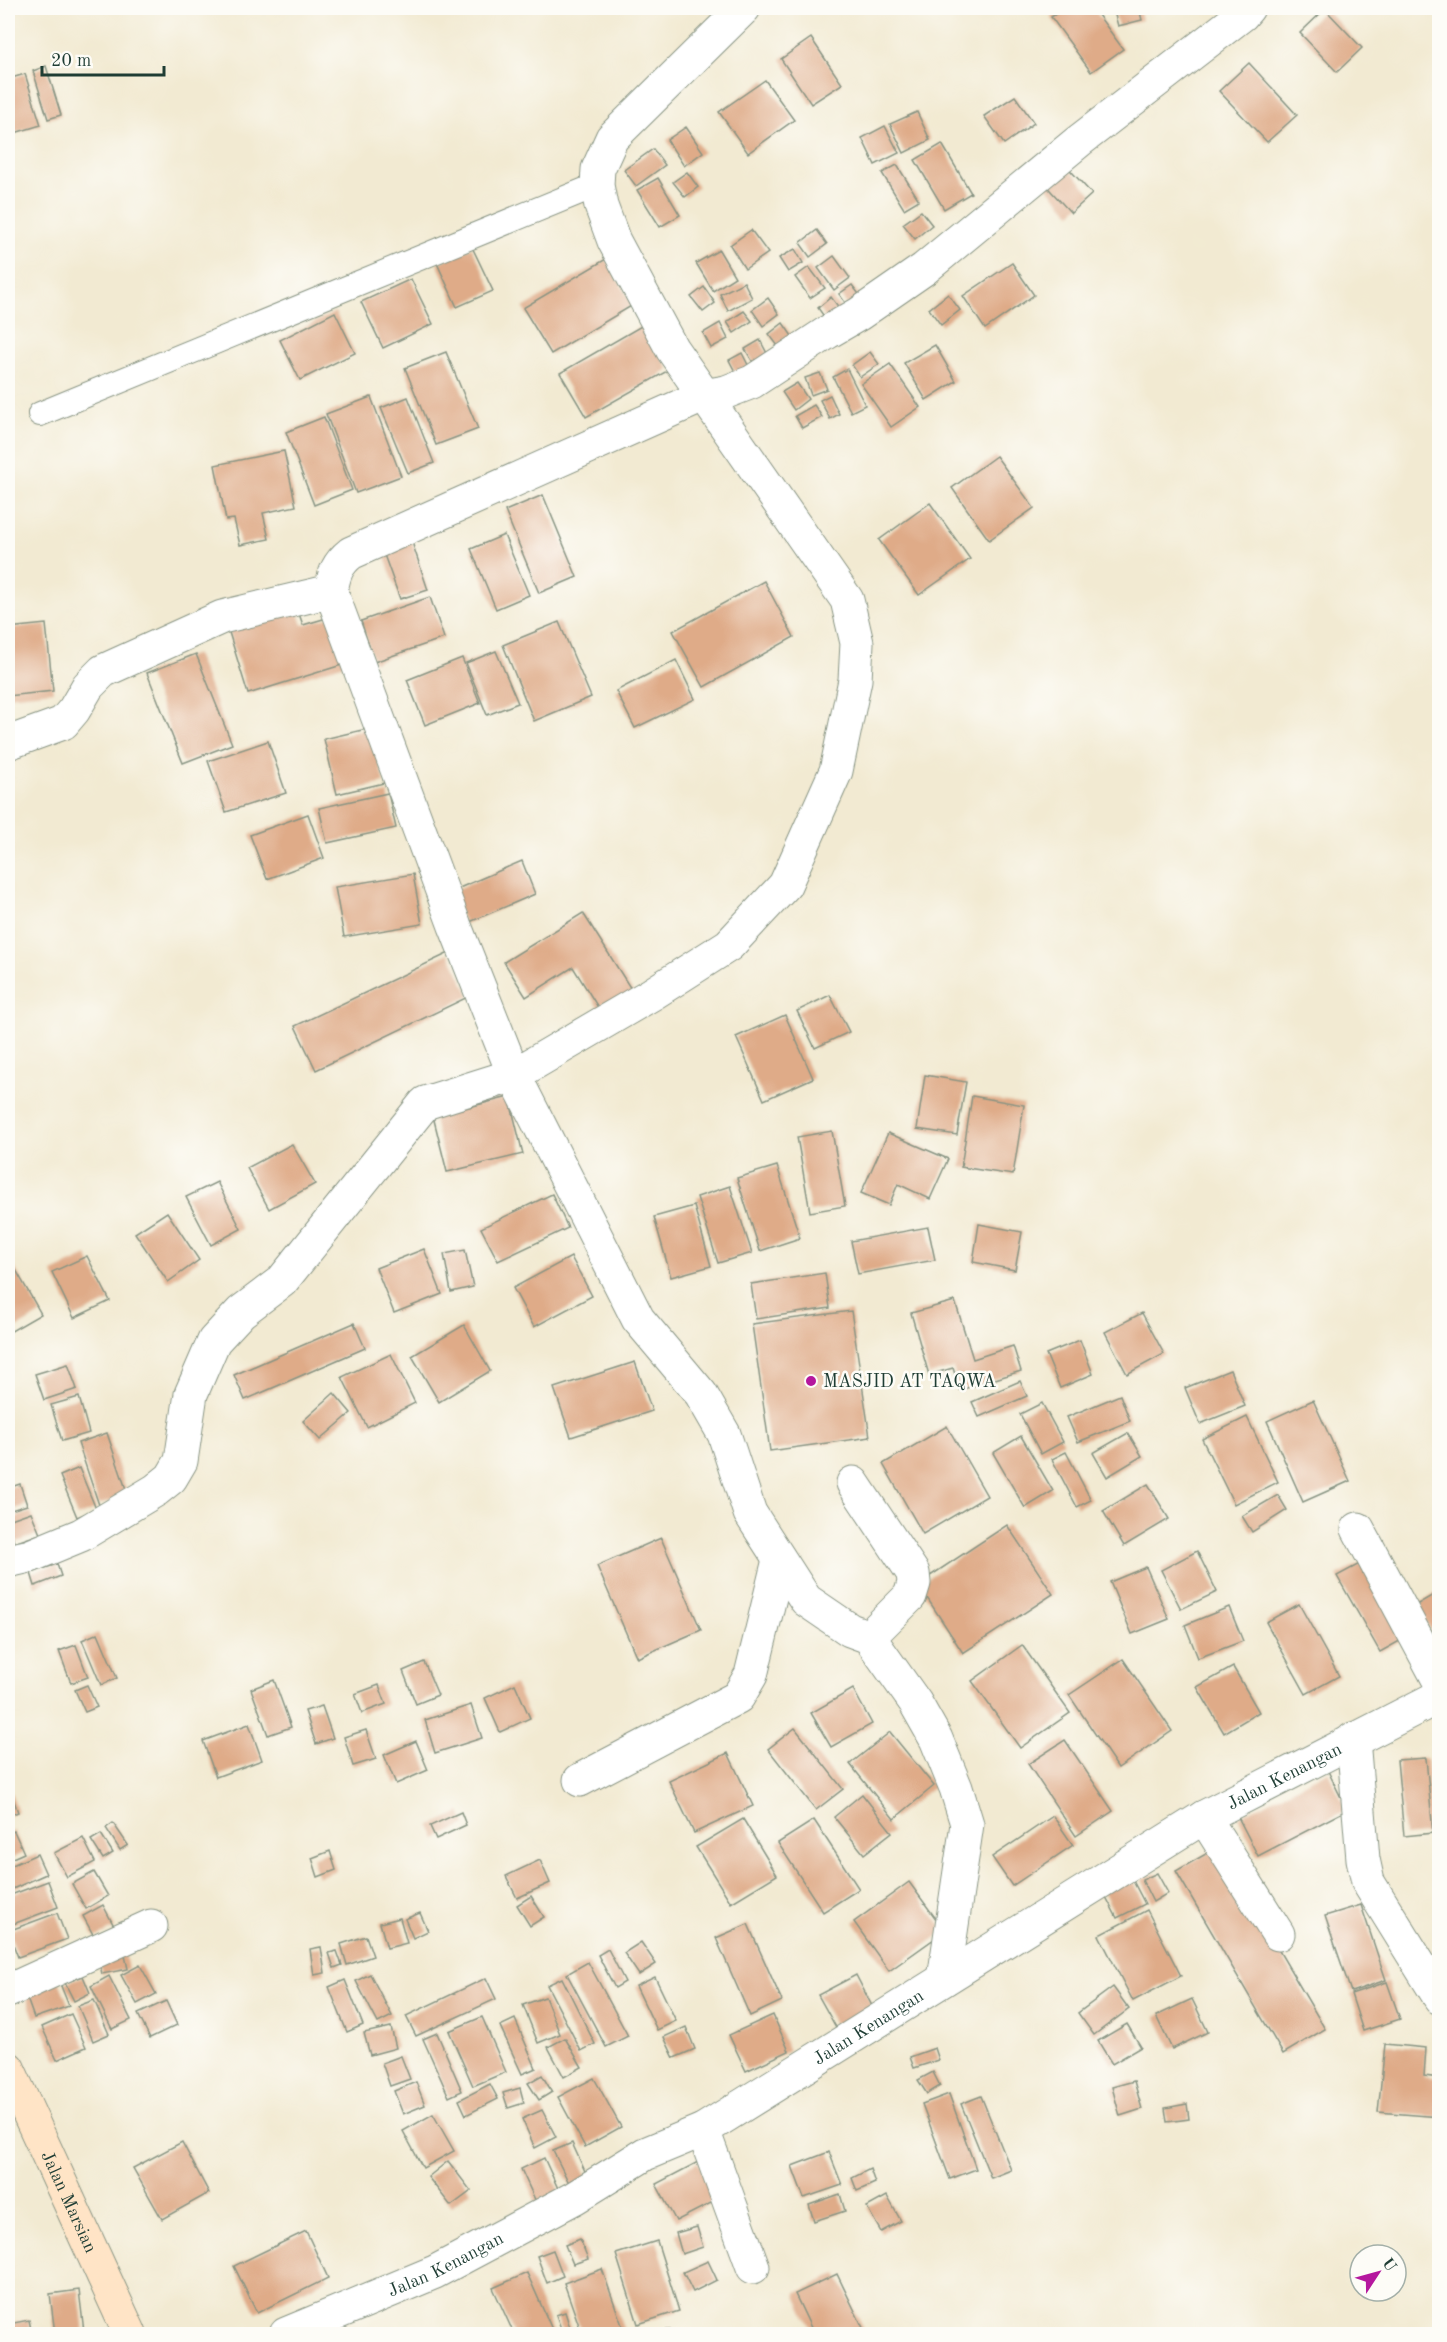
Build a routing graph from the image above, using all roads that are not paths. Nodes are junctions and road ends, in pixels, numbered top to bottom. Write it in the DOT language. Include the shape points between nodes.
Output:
graph roads {
  1 [pos="744,8"];
  2 [pos="1248,8"];
  3 [pos="597,185"];
  4 [pos="703,396"];
  5 [pos="40,414"];
  6 [pos="331,591"];
  7 [pos="8,743"];
  8 [pos="514,1075"];
  9 [pos="853,1483"];
  10 [pos="1358,1529"];
  11 [pos="779,1560"];
  12 [pos="8,1561"];
  13 [pos="869,1637"];
  14 [pos="1440,1682"];
  15 [pos="1440,1696"];
  16 [pos="1353,1739"];
  17 [pos="580,1780"];
  18 [pos="1204,1817"];
  19 [pos="152,1926"];
  20 [pos="1278,1934"];
  21 [pos="944,1979"];
  22 [pos="8,1991"];
  23 [pos="1440,1998"];
  24 [pos="8,2068"];
  25 [pos="703,2130"];
  26 [pos="753,2267"];
  27 [pos="130,2334"];
  28 [pos="286,2334"];
  1 -- 3 [label="street" via="612,138 598,169"];
  2 -- 4 [label="street" via="924,269 752,382"];
  3 -- 4 [label="street" via="614,241 672,349"];
  3 -- 5 [label="lane"];
  4 -- 6 [label="street" via="351,553 339,562"];
  4 -- 8 [label="street" via="847,600 857,643 855,680 836,771 785,885 729,945"];
  6 -- 7 [label="street" via="222,616 103,671 63,723"];
  6 -- 8 [label="street"];
  8 -- 11 [label="street" via="638,1318 701,1394 724,1434 750,1513"];
  8 -- 12 [label="street" via="425,1103 282,1281 241,1312 214,1341 191,1394 181,1461 171,1478 81,1534"];
  9 -- 13 [label="street" via="913,1573 915,1584 910,1596"];
  10 -- 14 [label="street"];
  11 -- 13 [label="street" via="806,1600 850,1630"];
  11 -- 17 [label="street" via="751,1675 738,1697"];
  13 -- 21 [label="street" via="936,1739 967,1824"];
  15 -- 16 [label="street, Jalan Kenangan"];
  16 -- 18 [label="street, Jalan Kenangan"];
  16 -- 23 [label="street" via="1368,1881"];
  18 -- 20 [label="street"];
  18 -- 21 [label="street, Jalan Kenangan"];
  19 -- 22 [label="street"];
  21 -- 25 [label="street, Jalan Kenangan"];
  24 -- 27 [label="street, Jalan Marsian"];
  25 -- 26 [label="street"];
  25 -- 28 [label="street, Jalan Kenangan" via="645,2154 574,2198 435,2272"];
}
